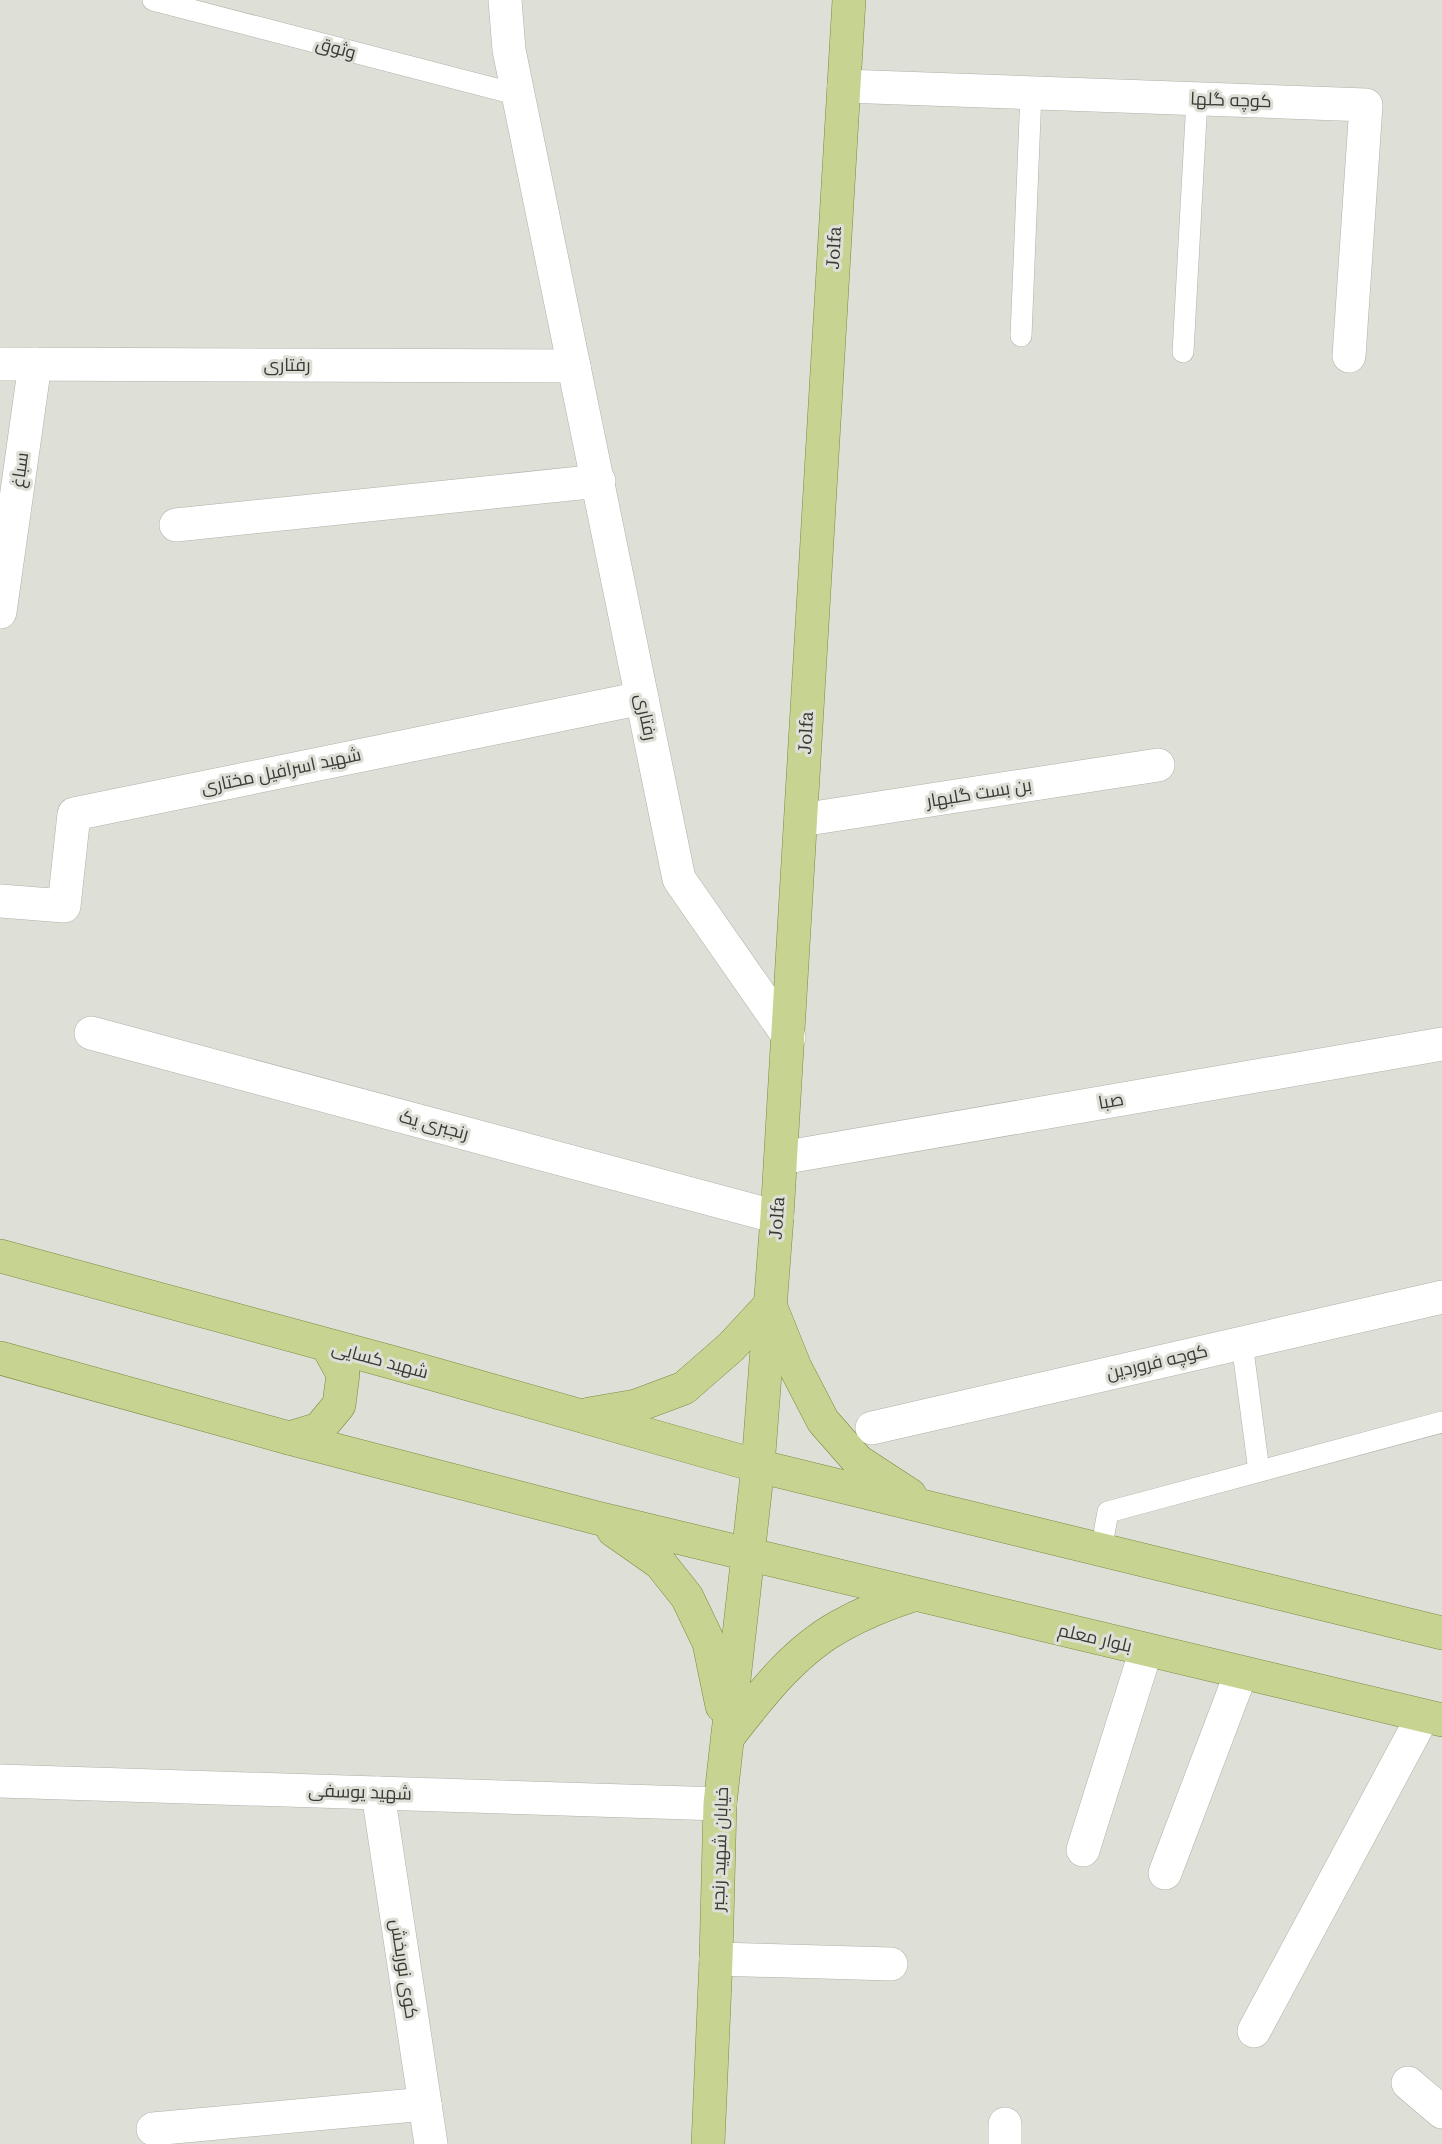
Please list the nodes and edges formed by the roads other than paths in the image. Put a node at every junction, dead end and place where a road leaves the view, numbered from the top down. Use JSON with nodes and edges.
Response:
{"nodes":[{"id":1,"x":153,"y":0,"type":"edge"},
{"id":2,"x":505,"y":0,"type":"edge"},
{"id":3,"x":849,"y":0,"type":"edge"},
{"id":4,"x":844,"y":86,"type":"junction"},
{"id":5,"x":1031,"y":93,"type":"junction"},
{"id":6,"x":519,"y":95,"type":"junction"},
{"id":7,"x":1197,"y":99,"type":"junction"},
{"id":8,"x":1021,"y":336,"type":"dead end"},
{"id":9,"x":1183,"y":352,"type":"dead end"},
{"id":10,"x":1349,"y":356,"type":"dead end"},
{"id":11,"x":0,"y":364,"type":"edge"},
{"id":12,"x":35,"y":364,"type":"junction"},
{"id":13,"x":574,"y":366,"type":"junction"},
{"id":14,"x":598,"y":481,"type":"junction"},
{"id":15,"x":176,"y":525,"type":"dead end"},
{"id":16,"x":0,"y":612,"type":"edge"},
{"id":17,"x":642,"y":698,"type":"junction"},
{"id":18,"x":1158,"y":765,"type":"dead end"},
{"id":19,"x":801,"y":820,"type":"junction"},
{"id":20,"x":0,"y":902,"type":"edge"},
{"id":21,"x":91,"y":1033,"type":"dead end"},
{"id":22,"x":789,"y":1037,"type":"junction"},
{"id":23,"x":1442,"y":1044,"type":"edge"},
{"id":24,"x":781,"y":1158,"type":"junction"},
{"id":25,"x":777,"y":1217,"type":"junction"},
{"id":26,"x":0,"y":1256,"type":"edge"},
{"id":27,"x":1442,"y":1297,"type":"edge"},
{"id":28,"x":770,"y":1305,"type":"junction"},
{"id":29,"x":1242,"y":1343,"type":"junction"},
{"id":30,"x":328,"y":1347,"type":"junction"},
{"id":31,"x":0,"y":1358,"type":"edge"},
{"id":32,"x":579,"y":1416,"type":"junction"},
{"id":33,"x":1442,"y":1422,"type":"edge"},
{"id":34,"x":872,"y":1428,"type":"dead end"},
{"id":35,"x":289,"y":1438,"type":"junction"},
{"id":36,"x":758,"y":1466,"type":"junction"},
{"id":37,"x":1259,"y":1471,"type":"junction"},
{"id":38,"x":928,"y":1508,"type":"junction"},
{"id":39,"x":597,"y":1518,"type":"junction"},
{"id":40,"x":1101,"y":1550,"type":"junction"},
{"id":41,"x":748,"y":1555,"type":"junction"},
{"id":42,"x":913,"y":1595,"type":"junction"},
{"id":43,"x":1442,"y":1632,"type":"edge"},
{"id":44,"x":1146,"y":1650,"type":"junction"},
{"id":45,"x":1241,"y":1673,"type":"junction"},
{"id":46,"x":1432,"y":1718,"type":"edge"},
{"id":47,"x":728,"y":1737,"type":"junction"},
{"id":48,"x":0,"y":1781,"type":"edge"},
{"id":49,"x":378,"y":1793,"type":"junction"},
{"id":50,"x":720,"y":1804,"type":"junction"},
{"id":51,"x":1083,"y":1851,"type":"dead end"},
{"id":52,"x":1165,"y":1874,"type":"dead end"},
{"id":53,"x":716,"y":1959,"type":"junction"},
{"id":54,"x":891,"y":1964,"type":"dead end"},
{"id":55,"x":1254,"y":2031,"type":"dead end"},
{"id":56,"x":1408,"y":2083,"type":"dead end"},
{"id":57,"x":425,"y":2104,"type":"junction"},
{"id":58,"x":1442,"y":2112,"type":"edge"},
{"id":59,"x":153,"y":2129,"type":"dead end"},
{"id":60,"x":431,"y":2144,"type":"edge"},
{"id":61,"x":708,"y":2144,"type":"edge"}],
"edges":[{"from":1,"to":6,"type":"lane","name":"وثوق"},
{"from":2,"to":6,"type":"street","name":"رفتاری"},
{"from":3,"to":4,"type":"main road","name":"Jolfa"},
{"from":4,"to":5,"type":"street","name":"کوچه گلها"},
{"from":4,"to":19,"type":"main road","name":"Jolfa"},
{"from":5,"to":7,"type":"street","name":"کوچه گلها"},
{"from":5,"to":8,"type":"lane"},
{"from":6,"to":13,"type":"street","name":"رفتاری"},
{"from":7,"to":9,"type":"lane"},
{"from":7,"to":10,"type":"street","name":"کوچه گلها"},
{"from":11,"to":12,"type":"street","name":"رفتاری"},
{"from":12,"to":13,"type":"street","name":"رفتاری"},
{"from":12,"to":16,"type":"street","name":"سباغ"},
{"from":13,"to":14,"type":"street","name":"رفتاری"},
{"from":14,"to":15,"type":"street"},
{"from":14,"to":17,"type":"street","name":"رفتاری"},
{"from":17,"to":20,"type":"street","name":"شهید اسرافیل مختاری"},
{"from":17,"to":22,"type":"street","name":"رفتاری"},
{"from":18,"to":19,"type":"street","name":"بن بست گلبهار"},
{"from":19,"to":22,"type":"main road","name":"Jolfa"},
{"from":21,"to":25,"type":"street","name":"رنجبری یک"},
{"from":22,"to":24,"type":"main road","name":"Jolfa"},
{"from":23,"to":24,"type":"street","name":"صبا"},
{"from":24,"to":25,"type":"main road","name":"Jolfa"},
{"from":25,"to":28,"type":"main road","name":"Jolfa"},
{"from":26,"to":30,"type":"main road","name":"شهید کسایی"},
{"from":27,"to":29,"type":"street","name":"کوچه فروردین"},
{"from":28,"to":32,"type":"main road"},
{"from":28,"to":36,"type":"main road","name":"Jolfa"},
{"from":28,"to":38,"type":"main road"},
{"from":29,"to":34,"type":"street","name":"کوچه فروردین"},
{"from":29,"to":37,"type":"lane"},
{"from":30,"to":32,"type":"main road","name":"شهید کسایی"},
{"from":30,"to":35,"type":"main road"},
{"from":31,"to":35,"type":"main road"},
{"from":32,"to":36,"type":"main road","name":"شهید کسایی"},
{"from":33,"to":37,"type":"lane"},
{"from":35,"to":39,"type":"main road"},
{"from":36,"to":38,"type":"main road"},
{"from":36,"to":41,"type":"main road","name":"Jolfa"},
{"from":37,"to":40,"type":"lane"},
{"from":38,"to":40,"type":"main road"},
{"from":39,"to":41,"type":"main road"},
{"from":39,"to":47,"type":"main road"},
{"from":40,"to":43,"type":"main road"},
{"from":41,"to":42,"type":"main road","name":"بلوار معلم"},
{"from":41,"to":47,"type":"main road","name":"خیابان شهید رنجبر"},
{"from":42,"to":44,"type":"main road","name":"بلوار معلم"},
{"from":42,"to":47,"type":"main road"},
{"from":44,"to":45,"type":"main road","name":"بلوار معلم"},
{"from":44,"to":51,"type":"street"},
{"from":45,"to":46,"type":"main road","name":"بلوار معلم"},
{"from":45,"to":52,"type":"street"},
{"from":46,"to":55,"type":"street"},
{"from":47,"to":50,"type":"main road","name":"خیابان شهید رنجبر"},
{"from":48,"to":49,"type":"street","name":"شهید یوسفی"},
{"from":49,"to":50,"type":"street","name":"شهید یوسفی"},
{"from":49,"to":57,"type":"street","name":"کوی نوربخش"},
{"from":50,"to":53,"type":"main road","name":"خیابان شهید رنجبر"},
{"from":53,"to":54,"type":"street"},
{"from":53,"to":61,"type":"main road","name":"خیابان شهید رنجبر"},
{"from":56,"to":58,"type":"street"},
{"from":57,"to":59,"type":"street"},
{"from":57,"to":60,"type":"street","name":"کوی نوربخش"}]}
